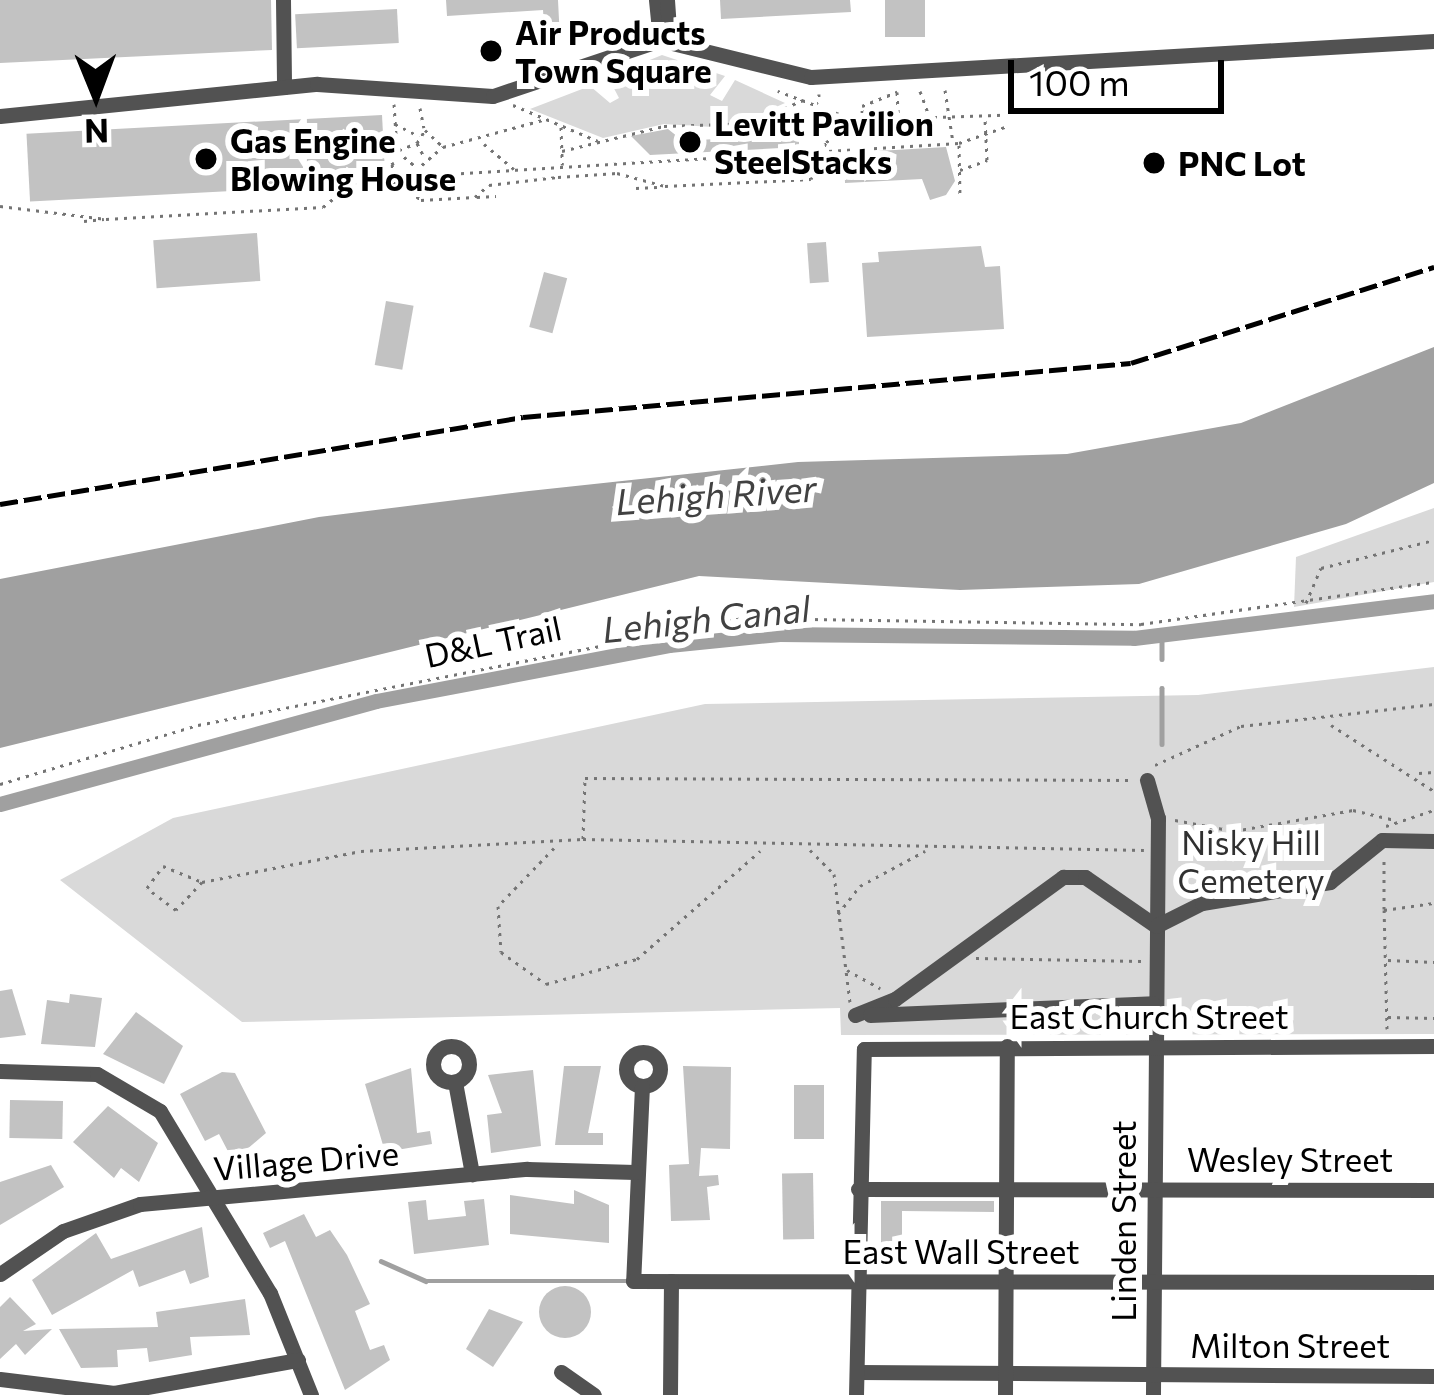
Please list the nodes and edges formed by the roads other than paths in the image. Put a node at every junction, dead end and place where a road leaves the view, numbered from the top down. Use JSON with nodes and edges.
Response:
{"nodes":[{"id":1,"x":283,"y":0,"type":"edge"},
{"id":2,"x":656,"y":0,"type":"edge"},
{"id":3,"x":667,"y":0,"type":"edge"},
{"id":4,"x":664,"y":40,"type":"junction"},
{"id":5,"x":1434,"y":41,"type":"edge"},
{"id":6,"x":284,"y":87,"type":"junction"},
{"id":7,"x":0,"y":116,"type":"edge"},
{"id":8,"x":1147,"y":780,"type":"road end"},
{"id":9,"x":1434,"y":841,"type":"edge"},
{"id":10,"x":1156,"y":926,"type":"junction"},
{"id":11,"x":1153,"y":1003,"type":"junction"},
{"id":12,"x":1006,"y":1046,"type":"junction"},
{"id":13,"x":1434,"y":1046,"type":"edge"},
{"id":14,"x":1153,"y":1048,"type":"junction"},
{"id":15,"x":0,"y":1071,"type":"edge"},
{"id":16,"x":454,"y":1082,"type":"dead end"},
{"id":17,"x":642,"y":1086,"type":"dead end"},
{"id":18,"x":635,"y":1172,"type":"junction"},
{"id":19,"x":472,"y":1174,"type":"junction"},
{"id":20,"x":859,"y":1189,"type":"junction"},
{"id":21,"x":1153,"y":1189,"type":"junction"},
{"id":22,"x":1005,"y":1190,"type":"junction"},
{"id":23,"x":1434,"y":1190,"type":"edge"},
{"id":24,"x":212,"y":1198,"type":"junction"},
{"id":25,"x":0,"y":1274,"type":"edge"},
{"id":26,"x":671,"y":1281,"type":"junction"},
{"id":27,"x":858,"y":1281,"type":"junction"},
{"id":28,"x":1006,"y":1281,"type":"junction"},
{"id":29,"x":1153,"y":1282,"type":"junction"},
{"id":30,"x":1434,"y":1282,"type":"edge"},
{"id":31,"x":298,"y":1360,"type":"junction"},
{"id":32,"x":561,"y":1372,"type":"dead end"},
{"id":33,"x":857,"y":1372,"type":"junction"},
{"id":34,"x":1005,"y":1372,"type":"junction"},
{"id":35,"x":1153,"y":1374,"type":"junction"},
{"id":36,"x":1434,"y":1376,"type":"edge"},
{"id":37,"x":0,"y":1379,"type":"edge"},
{"id":38,"x":310,"y":1395,"type":"edge"},
{"id":39,"x":594,"y":1395,"type":"edge"},
{"id":40,"x":670,"y":1395,"type":"edge"},
{"id":41,"x":856,"y":1395,"type":"edge"},
{"id":42,"x":1005,"y":1395,"type":"edge"},
{"id":43,"x":1153,"y":1395,"type":"edge"}],
"edges":[{"from":1,"to":6,"type":"street"},
{"from":2,"to":4,"type":"street"},
{"from":3,"to":4,"type":"street"},
{"from":4,"to":5,"type":"street"},
{"from":4,"to":6,"type":"street"},
{"from":6,"to":7,"type":"street"},
{"from":8,"to":10,"type":"street","name":"Linden Street"},
{"from":9,"to":10,"type":"street"},
{"from":10,"to":11,"type":"street","name":"Linden Street"},
{"from":10,"to":11,"type":"street"},
{"from":11,"to":14,"type":"street","name":"Linden Street"},
{"from":12,"to":14,"type":"street","name":"East Church Street"},
{"from":12,"to":20,"type":"street","name":"East Church Street"},
{"from":12,"to":22,"type":"street"},
{"from":13,"to":14,"type":"street","name":"East Church Street"},
{"from":14,"to":21,"type":"street","name":"Linden Street"},
{"from":15,"to":24,"type":"street"},
{"from":16,"to":19,"type":"street"},
{"from":17,"to":18,"type":"street"},
{"from":18,"to":19,"type":"street","name":"Village Drive"},
{"from":18,"to":26,"type":"street","name":"East Wall Street"},
{"from":19,"to":24,"type":"street","name":"Village Drive"},
{"from":20,"to":22,"type":"street","name":"Wesley Street"},
{"from":20,"to":27,"type":"street"},
{"from":21,"to":22,"type":"street","name":"Wesley Street"},
{"from":21,"to":23,"type":"street","name":"Wesley Street"},
{"from":21,"to":29,"type":"street","name":"Linden Street"},
{"from":22,"to":28,"type":"street"},
{"from":24,"to":25,"type":"street","name":"Village Drive"},
{"from":24,"to":31,"type":"street"},
{"from":26,"to":27,"type":"street","name":"East Wall Street"},
{"from":26,"to":40,"type":"street"},
{"from":27,"to":28,"type":"street","name":"East Wall Street"},
{"from":27,"to":33,"type":"street"},
{"from":28,"to":29,"type":"street","name":"East Wall Street"},
{"from":28,"to":34,"type":"street"},
{"from":29,"to":30,"type":"street","name":"East Wall Street"},
{"from":29,"to":35,"type":"street","name":"Linden Street"},
{"from":31,"to":37,"type":"street"},
{"from":31,"to":38,"type":"street"},
{"from":32,"to":39,"type":"street"},
{"from":33,"to":34,"type":"street","name":"Milton Street"},
{"from":33,"to":41,"type":"street"},
{"from":34,"to":35,"type":"street","name":"Milton Street"},
{"from":34,"to":42,"type":"street"},
{"from":35,"to":36,"type":"street","name":"Milton Street"},
{"from":35,"to":43,"type":"street","name":"Linden Street"}]}
